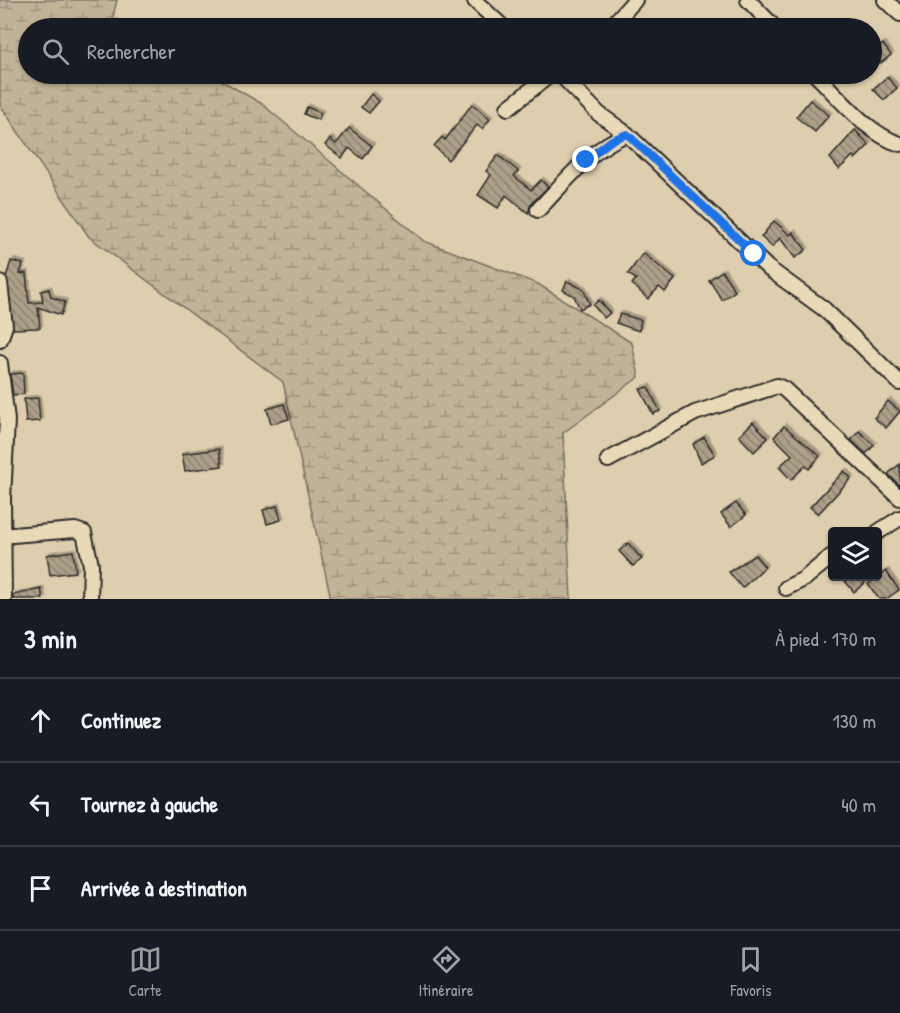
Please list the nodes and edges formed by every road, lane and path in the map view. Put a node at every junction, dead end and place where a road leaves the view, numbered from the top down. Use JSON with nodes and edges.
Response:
{"nodes":[{"id":1,"x":635,"y":0,"type":"edge"},
{"id":2,"x":748,"y":0,"type":"edge"},
{"id":3,"x":885,"y":0,"type":"edge"},
{"id":4,"x":475,"y":1,"type":"edge"},
{"id":5,"x":900,"y":14,"type":"edge"},
{"id":6,"x":493,"y":18,"type":"edge"},
{"id":7,"x":619,"y":18,"type":"edge"},
{"id":8,"x":765,"y":18,"type":"edge"},
{"id":9,"x":538,"y":84,"type":"edge"},
{"id":10,"x":570,"y":84,"type":"edge"},
{"id":11,"x":825,"y":84,"type":"edge"},
{"id":12,"x":508,"y":108,"type":"dead end"},
{"id":13,"x":627,"y":134,"type":"junction"},
{"id":14,"x":900,"y":144,"type":"edge"},
{"id":15,"x":538,"y":210,"type":"dead end"},
{"id":16,"x":0,"y":283,"type":"edge"},
{"id":17,"x":0,"y":340,"type":"edge"},
{"id":18,"x":0,"y":363,"type":"edge"},
{"id":19,"x":900,"y":383,"type":"edge"},
{"id":20,"x":609,"y":460,"type":"dead end"},
{"id":21,"x":900,"y":498,"type":"edge"},
{"id":22,"x":900,"y":518,"type":"edge"},
{"id":23,"x":882,"y":529,"type":"edge"},
{"id":24,"x":2,"y":536,"type":"edge"},
{"id":25,"x":828,"y":559,"type":"edge"},
{"id":26,"x":786,"y":588,"type":"dead end"},
{"id":27,"x":4,"y":599,"type":"edge"},
{"id":28,"x":90,"y":599,"type":"edge"}],
"edges":[{"from":1,"to":7,"type":"street"},
{"from":2,"to":8,"type":"street"},
{"from":3,"to":5,"type":"street"},
{"from":4,"to":6,"type":"street"},
{"from":9,"to":12,"type":"street"},
{"from":10,"to":13,"type":"street"},
{"from":11,"to":14,"type":"street"},
{"from":13,"to":15,"type":"street"},
{"from":13,"to":19,"type":"street"},
{"from":16,"to":17,"type":"street"},
{"from":18,"to":24,"type":"street"},
{"from":20,"to":21,"type":"street"},
{"from":22,"to":23,"type":"street"},
{"from":24,"to":27,"type":"street"},
{"from":24,"to":28,"type":"street"},
{"from":25,"to":26,"type":"street"}]}
